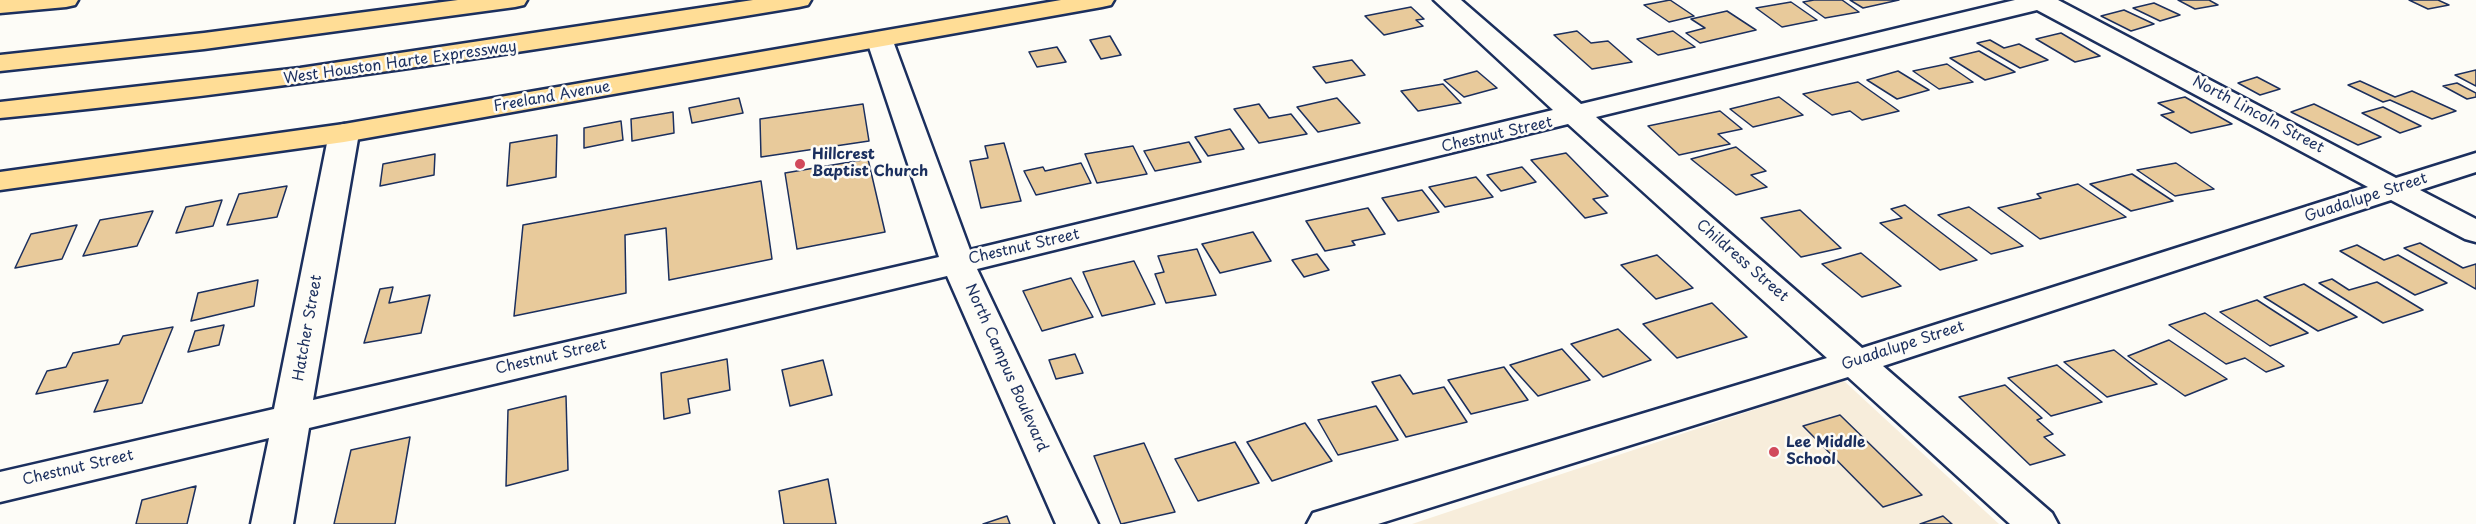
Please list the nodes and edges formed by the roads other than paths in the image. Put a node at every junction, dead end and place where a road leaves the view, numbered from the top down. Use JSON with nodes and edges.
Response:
{"nodes":[{"id":1,"x":66,"y":0,"type":"edge"},
{"id":2,"x":515,"y":0,"type":"edge"},
{"id":3,"x":799,"y":0,"type":"edge"},
{"id":4,"x":1102,"y":0,"type":"edge"},
{"id":5,"x":1446,"y":0,"type":"edge"},
{"id":6,"x":2042,"y":0,"type":"edge"},
{"id":7,"x":38,"y":2,"type":"junction"},
{"id":8,"x":0,"y":5,"type":"edge"},
{"id":9,"x":0,"y":12,"type":"edge"},
{"id":10,"x":880,"y":41,"type":"junction"},
{"id":11,"x":0,"y":63,"type":"edge"},
{"id":12,"x":0,"y":110,"type":"edge"},
{"id":13,"x":1577,"y":116,"type":"junction"},
{"id":14,"x":344,"y":133,"type":"junction"},
{"id":15,"x":2476,"y":162,"type":"edge"},
{"id":16,"x":0,"y":181,"type":"edge"},
{"id":17,"x":2396,"y":188,"type":"junction"},
{"id":18,"x":2476,"y":232,"type":"edge"},
{"id":19,"x":958,"y":263,"type":"junction"},
{"id":20,"x":1857,"y":362,"type":"junction"},
{"id":21,"x":292,"y":417,"type":"junction"},
{"id":22,"x":0,"y":487,"type":"edge"},
{"id":23,"x":273,"y":524,"type":"edge"},
{"id":24,"x":1077,"y":524,"type":"edge"},
{"id":25,"x":1328,"y":524,"type":"edge"},
{"id":26,"x":2037,"y":524,"type":"edge"}],
"edges":[{"from":1,"to":7,"type":"main road"},
{"from":2,"to":11,"type":"main road"},
{"from":3,"to":12,"type":"main road","name":"West Houston Harte Expressway"},
{"from":4,"to":10,"type":"main road","name":"Freeland Avenue"},
{"from":5,"to":13,"type":"street","name":"Childress Street"},
{"from":6,"to":13,"type":"street","name":"Chestnut Street"},
{"from":6,"to":17,"type":"street","name":"North Lincoln Street"},
{"from":7,"to":8,"type":"main road"},
{"from":7,"to":9,"type":"main road"},
{"from":10,"to":14,"type":"main road","name":"Freeland Avenue"},
{"from":10,"to":19,"type":"street","name":"North Campus Boulevard"},
{"from":13,"to":19,"type":"street","name":"Chestnut Street"},
{"from":13,"to":20,"type":"street","name":"Childress Street"},
{"from":14,"to":16,"type":"main road","name":"Freeland Avenue"},
{"from":14,"to":21,"type":"street","name":"Hatcher Street"},
{"from":15,"to":17,"type":"street","name":"Guadalupe Street"},
{"from":17,"to":18,"type":"street","name":"North Lincoln Street"},
{"from":17,"to":20,"type":"street","name":"Guadalupe Street"},
{"from":19,"to":21,"type":"street","name":"Chestnut Street"},
{"from":19,"to":24,"type":"street","name":"North Campus Boulevard"},
{"from":20,"to":25,"type":"street","name":"Guadalupe Street"},
{"from":20,"to":26,"type":"street","name":"Childress Street"},
{"from":21,"to":22,"type":"street","name":"Chestnut Street"},
{"from":21,"to":23,"type":"street","name":"Hatcher Street"}]}
